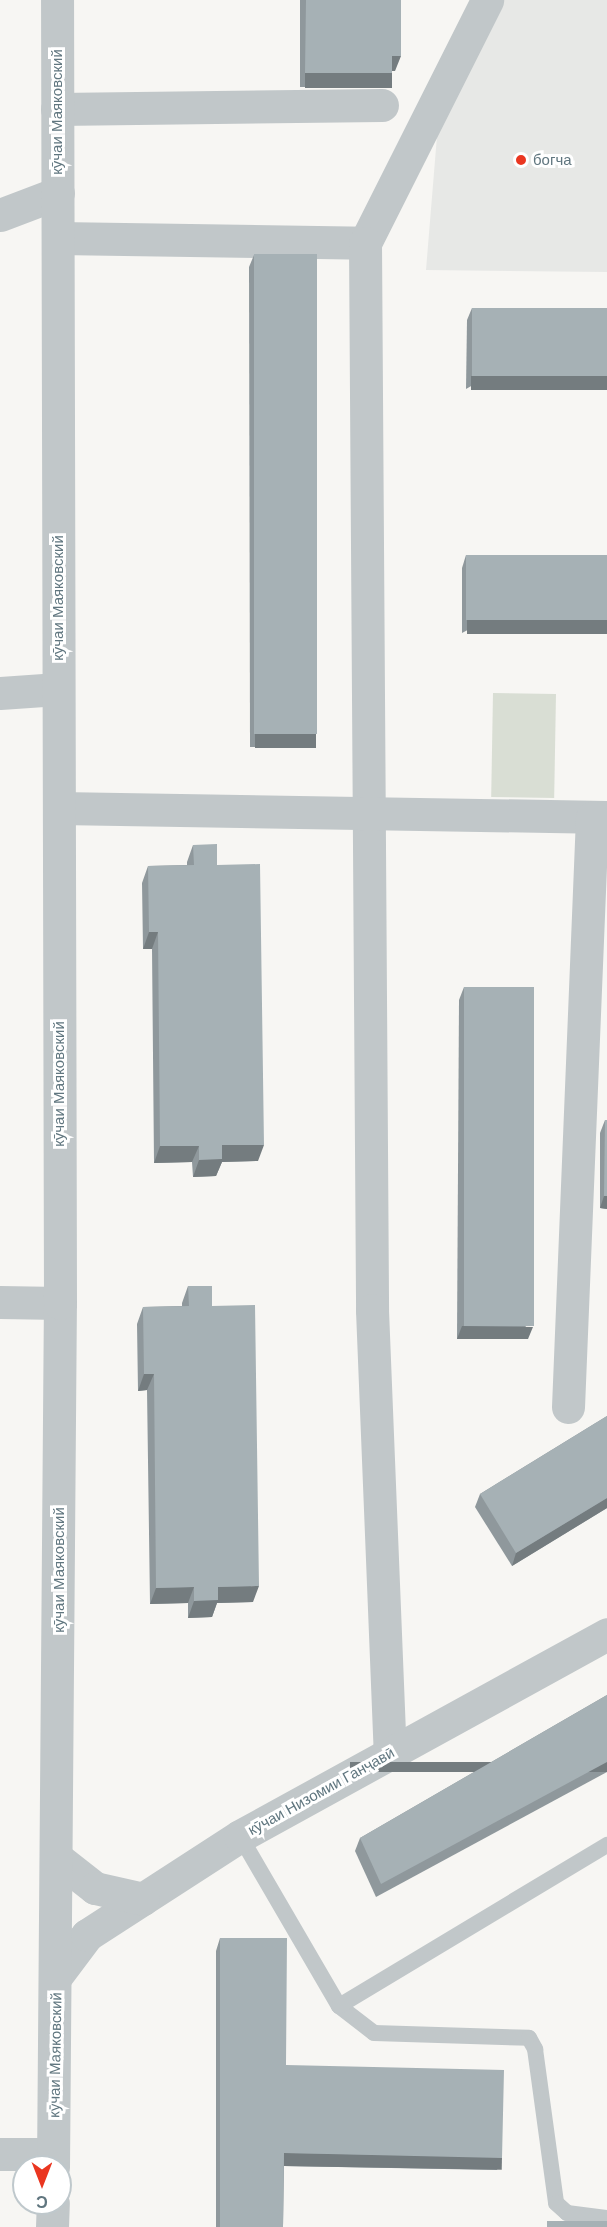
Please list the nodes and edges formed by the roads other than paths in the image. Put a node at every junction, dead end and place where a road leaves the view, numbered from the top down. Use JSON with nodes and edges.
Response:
{"nodes":[{"id":1,"x":57,"y":0,"type":"edge"},
{"id":2,"x":487,"y":0,"type":"edge"},
{"id":3,"x":382,"y":105,"type":"dead end"},
{"id":4,"x":57,"y":109,"type":"junction"},
{"id":5,"x":58,"y":193,"type":"junction"},
{"id":6,"x":0,"y":215,"type":"edge"},
{"id":7,"x":58,"y":238,"type":"junction"},
{"id":8,"x":365,"y":243,"type":"junction"},
{"id":9,"x":58,"y":688,"type":"junction"},
{"id":10,"x":0,"y":693,"type":"edge"},
{"id":11,"x":59,"y":808,"type":"junction"},
{"id":12,"x":369,"y":813,"type":"junction"},
{"id":13,"x":600,"y":817,"type":"edge"},
{"id":14,"x":593,"y":1117,"type":"edge"},
{"id":15,"x":0,"y":1302,"type":"edge"},
{"id":16,"x":60,"y":1303,"type":"junction"},
{"id":17,"x":568,"y":1407,"type":"dead end"},
{"id":18,"x":607,"y":1634,"type":"edge"},
{"id":19,"x":390,"y":1753,"type":"junction"},
{"id":20,"x":240,"y":1836,"type":"junction"},
{"id":21,"x":607,"y":1845,"type":"edge"},
{"id":22,"x":58,"y":1859,"type":"junction"},
{"id":23,"x":143,"y":1899,"type":"junction"},
{"id":24,"x":57,"y":1976,"type":"junction"},
{"id":25,"x":339,"y":2006,"type":"junction"},
{"id":26,"x":53,"y":2155,"type":"edge"},
{"id":27,"x":607,"y":2218,"type":"edge"}],
"edges":[{"from":1,"to":4,"type":"street","name":"кӯчаи Маяковский"},
{"from":2,"to":8,"type":"street"},
{"from":3,"to":4,"type":"street"},
{"from":4,"to":5,"type":"street","name":"кӯчаи Маяковский"},
{"from":5,"to":6,"type":"street"},
{"from":5,"to":7,"type":"street","name":"кӯчаи Маяковский"},
{"from":7,"to":8,"type":"street"},
{"from":7,"to":9,"type":"street","name":"кӯчаи Маяковский"},
{"from":8,"to":12,"type":"street"},
{"from":9,"to":10,"type":"street"},
{"from":9,"to":11,"type":"street","name":"кӯчаи Маяковский"},
{"from":11,"to":12,"type":"street"},
{"from":11,"to":16,"type":"street","name":"кӯчаи Маяковский"},
{"from":12,"to":13,"type":"street"},
{"from":12,"to":19,"type":"street"},
{"from":13,"to":14,"type":"street"},
{"from":14,"to":17,"type":"street"},
{"from":15,"to":16,"type":"street"},
{"from":16,"to":22,"type":"street","name":"кӯчаи Маяковский"},
{"from":18,"to":19,"type":"street","name":"кӯчаи Низомии Ганҷавӣ"},
{"from":19,"to":20,"type":"street","name":"кӯчаи Низомии Ганҷавӣ"},
{"from":20,"to":23,"type":"street","name":"кӯчаи Низомии Ганҷавӣ"},
{"from":20,"to":25,"type":"lane"},
{"from":21,"to":25,"type":"lane"},
{"from":22,"to":23,"type":"street"},
{"from":22,"to":24,"type":"street","name":"кӯчаи Маяковский"},
{"from":23,"to":24,"type":"street","name":"кӯчаи Низомии Ганҷавӣ"},
{"from":24,"to":26,"type":"street","name":"кӯчаи Маяковский"},
{"from":25,"to":27,"type":"lane"}]}
